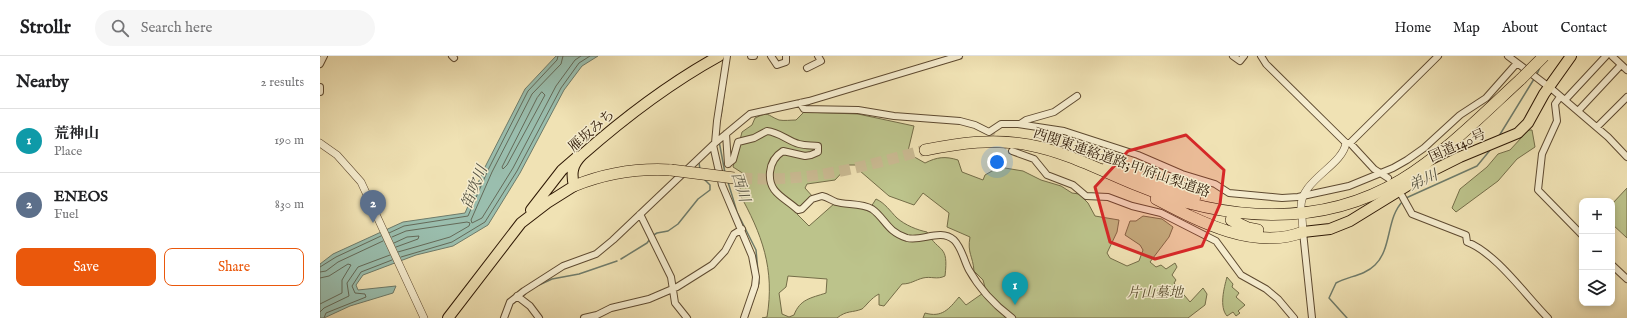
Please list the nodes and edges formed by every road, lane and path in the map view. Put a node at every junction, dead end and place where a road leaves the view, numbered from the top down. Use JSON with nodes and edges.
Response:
{"nodes":[{"id":1,"x":324,"y":56,"type":"edge"},
{"id":2,"x":719,"y":56,"type":"edge"},
{"id":3,"x":727,"y":56,"type":"edge"},
{"id":4,"x":751,"y":56,"type":"edge"},
{"id":5,"x":754,"y":56,"type":"edge"},
{"id":6,"x":771,"y":56,"type":"edge"},
{"id":7,"x":786,"y":56,"type":"edge"},
{"id":8,"x":818,"y":56,"type":"edge"},
{"id":9,"x":959,"y":56,"type":"edge"},
{"id":10,"x":1233,"y":56,"type":"edge"},
{"id":11,"x":1244,"y":56,"type":"edge"},
{"id":12,"x":1261,"y":56,"type":"edge"},
{"id":13,"x":1438,"y":56,"type":"edge"},
{"id":14,"x":1508,"y":56,"type":"edge"},
{"id":15,"x":1544,"y":56,"type":"edge"},
{"id":16,"x":1571,"y":56,"type":"edge"},
{"id":17,"x":1606,"y":56,"type":"edge"},
{"id":18,"x":1612,"y":56,"type":"edge"},
{"id":19,"x":320,"y":64,"type":"edge"},
{"id":20,"x":1517,"y":64,"type":"junction"},
{"id":21,"x":1621,"y":65,"type":"junction"},
{"id":22,"x":807,"y":68,"type":"dead end"},
{"id":23,"x":1627,"y":70,"type":"edge"},
{"id":24,"x":1542,"y":82,"type":"dead end"},
{"id":25,"x":320,"y":87,"type":"edge"},
{"id":26,"x":1553,"y":90,"type":"dead end"},
{"id":27,"x":320,"y":92,"type":"edge"},
{"id":28,"x":1077,"y":96,"type":"dead end"},
{"id":29,"x":1627,"y":97,"type":"edge"},
{"id":30,"x":1563,"y":98,"type":"junction"},
{"id":31,"x":800,"y":103,"type":"junction"},
{"id":32,"x":1578,"y":111,"type":"junction"},
{"id":33,"x":1020,"y":124,"type":"junction"},
{"id":34,"x":1597,"y":127,"type":"junction"},
{"id":35,"x":726,"y":134,"type":"junction"},
{"id":36,"x":320,"y":142,"type":"edge"},
{"id":37,"x":1348,"y":143,"type":"junction"},
{"id":38,"x":714,"y":144,"type":"junction"},
{"id":39,"x":1031,"y":145,"type":"junction"},
{"id":40,"x":925,"y":150,"type":"tunnel mouth"},
{"id":41,"x":1012,"y":151,"type":"tunnel mouth"},
{"id":42,"x":1052,"y":151,"type":"junction"},
{"id":43,"x":582,"y":154,"type":"junction"},
{"id":44,"x":1627,"y":156,"type":"edge"},
{"id":45,"x":1382,"y":173,"type":"junction"},
{"id":46,"x":741,"y":178,"type":"tunnel mouth"},
{"id":47,"x":1388,"y":178,"type":"dead end"},
{"id":48,"x":574,"y":186,"type":"junction"},
{"id":49,"x":1302,"y":196,"type":"junction"},
{"id":50,"x":1402,"y":196,"type":"dead end"},
{"id":51,"x":1196,"y":197,"type":"dead end"},
{"id":52,"x":1301,"y":209,"type":"dead end"},
{"id":53,"x":640,"y":214,"type":"junction"},
{"id":54,"x":1302,"y":217,"type":"dead end"},
{"id":55,"x":1231,"y":220,"type":"dead end"},
{"id":56,"x":522,"y":223,"type":"junction"},
{"id":57,"x":742,"y":229,"type":"junction"},
{"id":58,"x":1303,"y":232,"type":"junction"},
{"id":59,"x":1580,"y":234,"type":"edge"},
{"id":60,"x":1615,"y":268,"type":"edge"},
{"id":61,"x":1627,"y":279,"type":"edge"},
{"id":62,"x":673,"y":289,"type":"junction"},
{"id":63,"x":517,"y":296,"type":"junction"},
{"id":64,"x":424,"y":318,"type":"edge"},
{"id":65,"x":448,"y":318,"type":"edge"},
{"id":66,"x":504,"y":318,"type":"edge"},
{"id":67,"x":539,"y":318,"type":"edge"},
{"id":68,"x":584,"y":318,"type":"edge"},
{"id":69,"x":687,"y":318,"type":"edge"},
{"id":70,"x":744,"y":318,"type":"edge"},
{"id":71,"x":1012,"y":318,"type":"edge"},
{"id":72,"x":1294,"y":318,"type":"edge"},
{"id":73,"x":1312,"y":318,"type":"edge"},
{"id":74,"x":1548,"y":318,"type":"edge"}],
"edges":[{"from":1,"to":19,"type":"street"},
{"from":2,"to":43,"type":"highway","name":"雁坂みち"},
{"from":3,"to":38,"type":"street"},
{"from":4,"to":5,"type":"street"},
{"from":6,"to":7,"type":"street"},
{"from":8,"to":22,"type":"street"},
{"from":9,"to":31,"type":"street"},
{"from":10,"to":11,"type":"street"},
{"from":12,"to":37,"type":"street"},
{"from":13,"to":37,"type":"street"},
{"from":14,"to":20,"type":"street"},
{"from":15,"to":42,"type":"highway","name":"西関東連絡道路;甲府山梨道路","bridge":true},
{"from":16,"to":58,"type":"highway","name":"国道140号"},
{"from":17,"to":30,"type":"street"},
{"from":18,"to":21,"type":"street"},
{"from":20,"to":24,"type":"street"},
{"from":20,"to":45,"type":"street"},
{"from":21,"to":23,"type":"street"},
{"from":21,"to":32,"type":"street"},
{"from":25,"to":27,"type":"street"},
{"from":26,"to":30,"type":"street"},
{"from":28,"to":33,"type":"street"},
{"from":29,"to":34,"type":"street"},
{"from":30,"to":32,"type":"street"},
{"from":30,"to":59,"type":"street"},
{"from":31,"to":33,"type":"street"},
{"from":31,"to":35,"type":"street"},
{"from":32,"to":34,"type":"street"},
{"from":33,"to":49,"type":"street"},
{"from":34,"to":44,"type":"street"},
{"from":35,"to":38,"type":"street"},
{"from":35,"to":71,"type":"street"},
{"from":36,"to":64,"type":"street"},
{"from":37,"to":45,"type":"street"},
{"from":37,"to":49,"type":"street"},
{"from":38,"to":53,"type":"street"},
{"from":38,"to":57,"type":"street"},
{"from":39,"to":40,"type":"highway","name":"西関東連絡道路;甲府山梨道路"},
{"from":39,"to":42,"type":"highway","name":"西関東連絡道路;甲府山梨道路"},
{"from":39,"to":51,"type":"highway"},
{"from":41,"to":72,"type":"street"},
{"from":42,"to":58,"type":"highway"},
{"from":43,"to":48,"type":"highway","name":"雁坂みち"},
{"from":43,"to":56,"type":"highway"},
{"from":45,"to":47,"type":"street"},
{"from":45,"to":49,"type":"street"},
{"from":46,"to":48,"type":"highway","bridge":true},
{"from":48,"to":56,"type":"highway"},
{"from":49,"to":52,"type":"street"},
{"from":50,"to":74,"type":"street"},
{"from":53,"to":62,"type":"street"},
{"from":53,"to":63,"type":"street"},
{"from":54,"to":58,"type":"street"},
{"from":55,"to":58,"type":"highway"},
{"from":56,"to":65,"type":"highway"},
{"from":57,"to":62,"type":"street"},
{"from":57,"to":70,"type":"street"},
{"from":58,"to":73,"type":"street"},
{"from":60,"to":61,"type":"street"},
{"from":62,"to":68,"type":"street"},
{"from":62,"to":69,"type":"street"},
{"from":63,"to":66,"type":"street"},
{"from":63,"to":67,"type":"street"}]}
